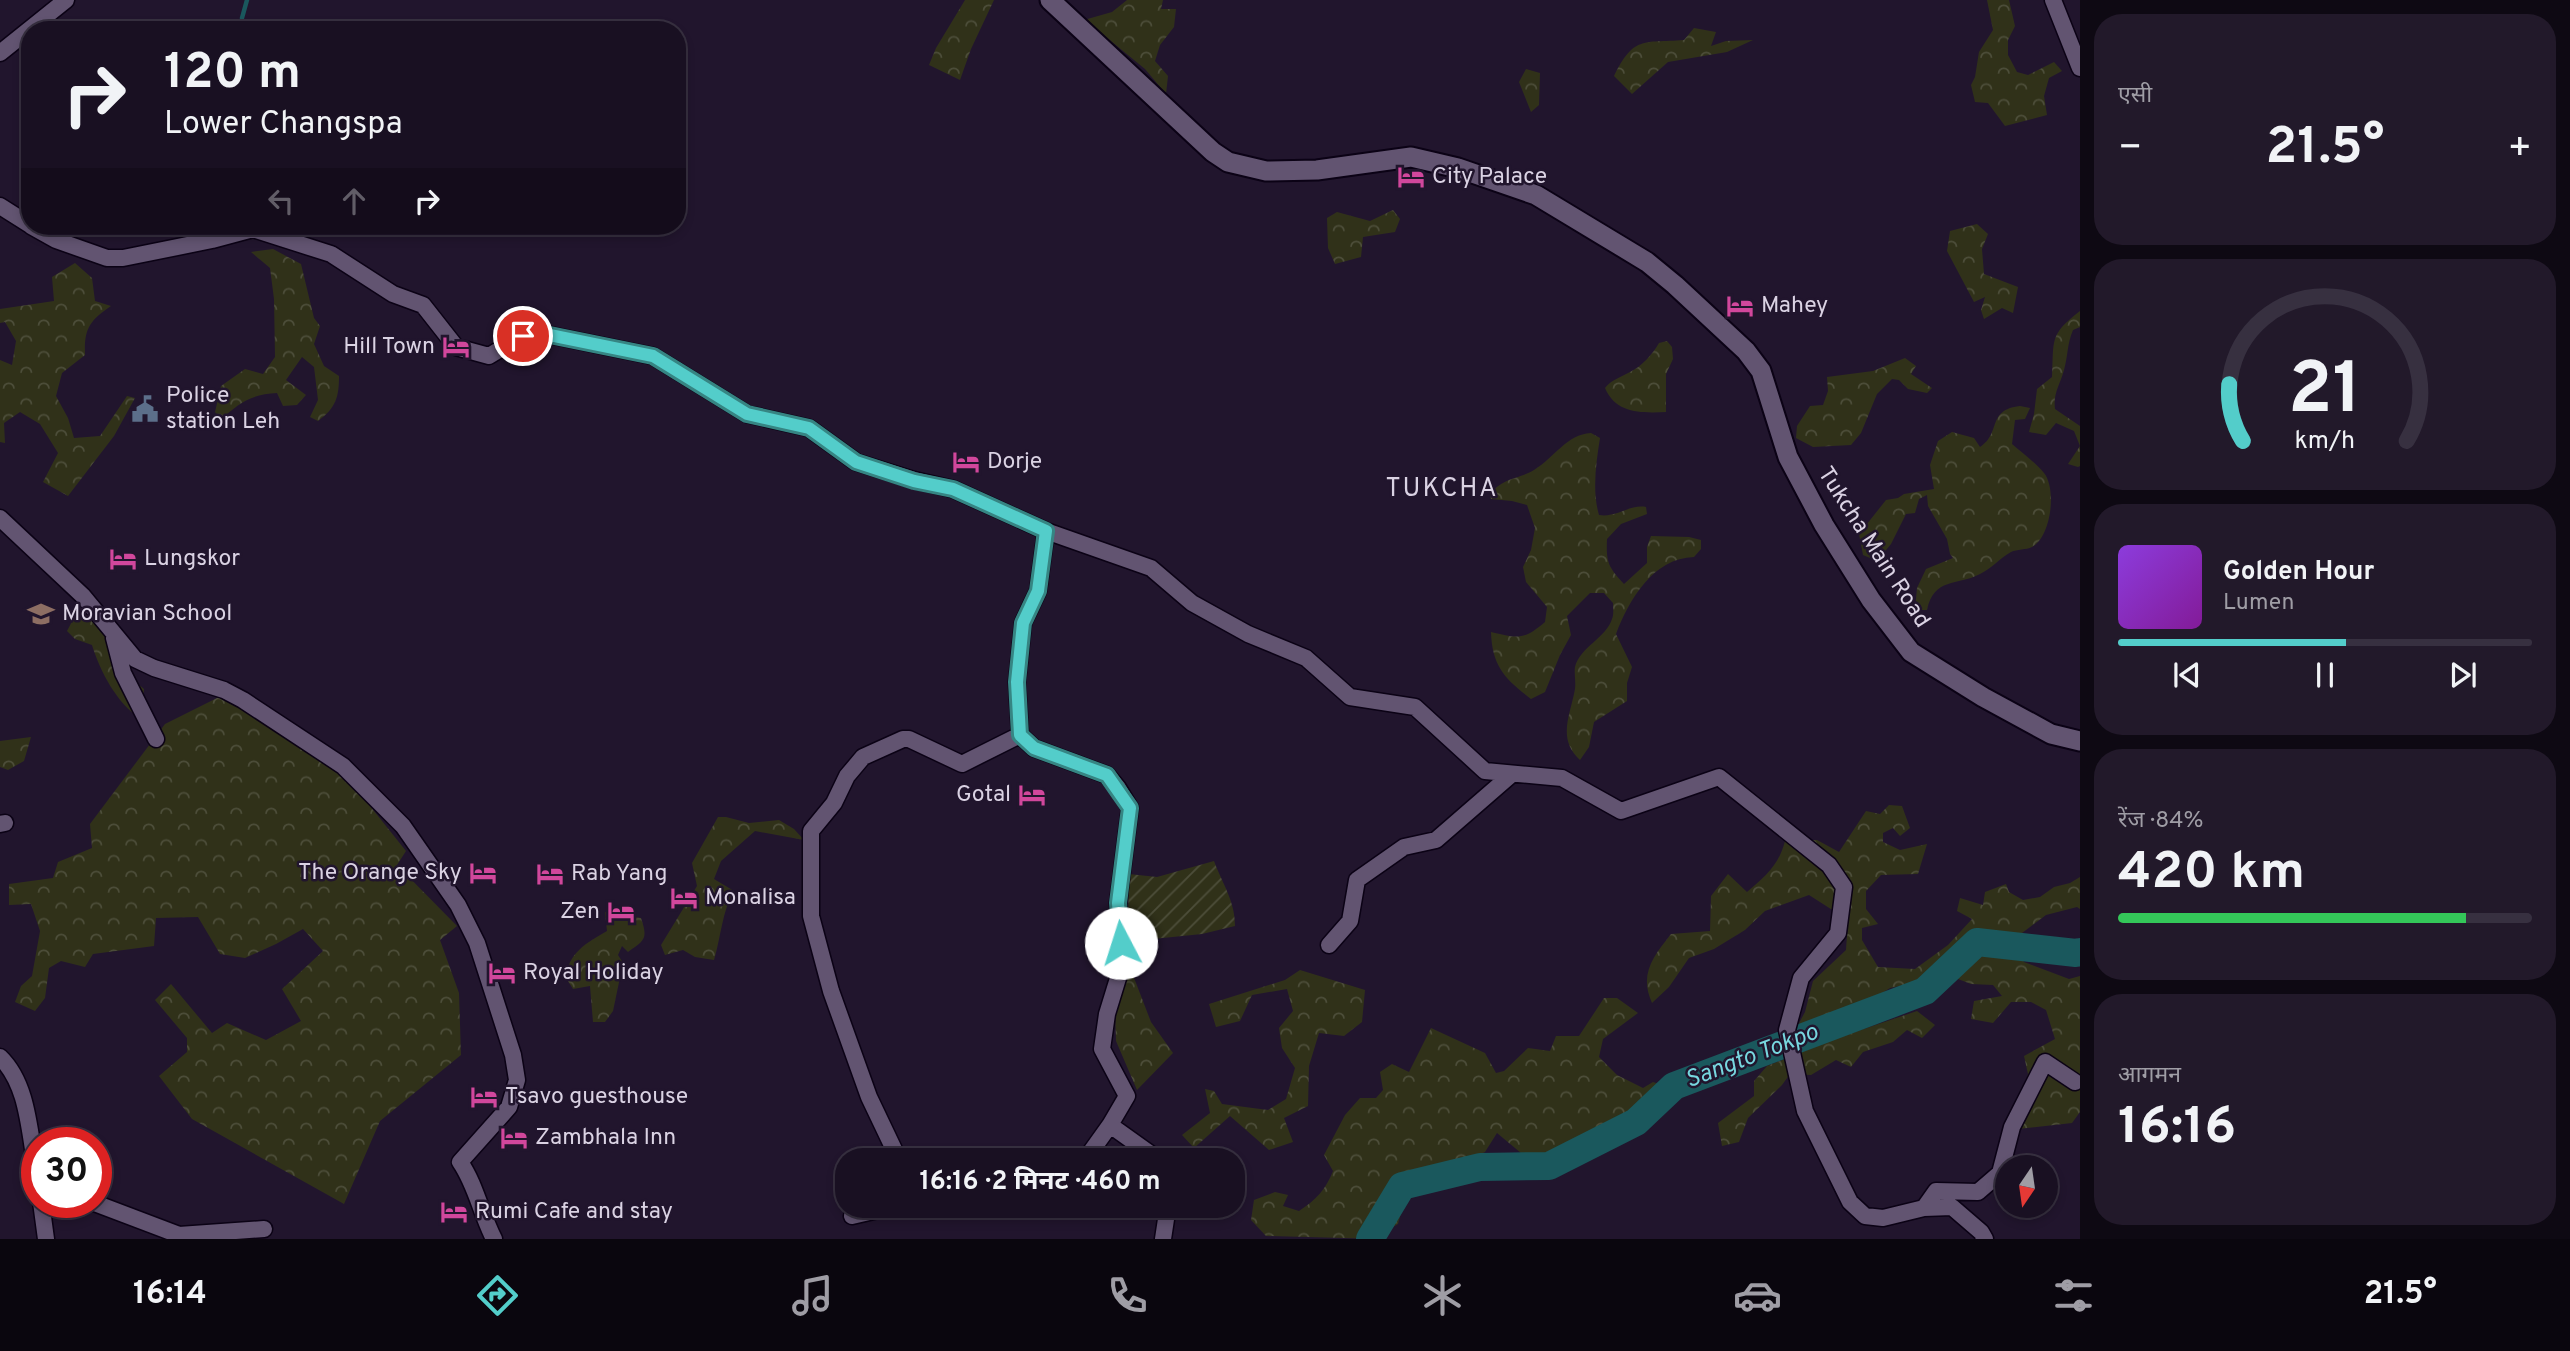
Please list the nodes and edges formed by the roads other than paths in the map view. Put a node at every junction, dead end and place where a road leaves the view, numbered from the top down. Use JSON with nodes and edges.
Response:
{"nodes":[{"id":1,"x":66,"y":0,"type":"edge"},
{"id":2,"x":1050,"y":0,"type":"edge"},
{"id":3,"x":2053,"y":0,"type":"edge"},
{"id":4,"x":40,"y":21,"type":"edge"},
{"id":5,"x":21,"y":36,"type":"edge"},
{"id":6,"x":0,"y":53,"type":"edge"},
{"id":7,"x":2080,"y":68,"type":"edge"},
{"id":8,"x":0,"y":206,"type":"edge"},
{"id":9,"x":21,"y":219,"type":"edge"},
{"id":10,"x":48,"y":235,"type":"edge"},
{"id":11,"x":226,"y":235,"type":"edge"},
{"id":12,"x":272,"y":235,"type":"edge"},
{"id":13,"x":0,"y":518,"type":"edge"},
{"id":14,"x":1046,"y":531,"type":"junction"},
{"id":15,"x":113,"y":632,"type":"junction"},
{"id":16,"x":1020,"y":735,"type":"junction"},
{"id":17,"x":156,"y":739,"type":"dead end"},
{"id":18,"x":2080,"y":741,"type":"edge"},
{"id":19,"x":1512,"y":774,"type":"junction"},
{"id":20,"x":1329,"y":945,"type":"dead end"},
{"id":21,"x":0,"y":1056,"type":"edge"},
{"id":22,"x":2075,"y":1082,"type":"dead end"},
{"id":23,"x":1110,"y":1125,"type":"junction"},
{"id":24,"x":28,"y":1127,"type":"edge"},
{"id":25,"x":893,"y":1148,"type":"edge"},
{"id":26,"x":1094,"y":1148,"type":"edge"},
{"id":27,"x":1142,"y":1148,"type":"edge"},
{"id":28,"x":1924,"y":1208,"type":"junction"},
{"id":29,"x":112,"y":1210,"type":"edge"},
{"id":30,"x":43,"y":1218,"type":"edge"},
{"id":31,"x":1166,"y":1218,"type":"edge"},
{"id":32,"x":264,"y":1229,"type":"dead end"},
{"id":33,"x":46,"y":1239,"type":"edge"},
{"id":34,"x":494,"y":1239,"type":"edge"},
{"id":35,"x":1163,"y":1239,"type":"edge"},
{"id":36,"x":1985,"y":1239,"type":"edge"}],
"edges":[{"from":1,"to":4,"type":"street"},
{"from":2,"to":18,"type":"street","name":"Tukcha Main Road"},
{"from":3,"to":7,"type":"street"},
{"from":5,"to":6,"type":"street"},
{"from":8,"to":9,"type":"street"},
{"from":10,"to":11,"type":"street"},
{"from":12,"to":14,"type":"street"},
{"from":13,"to":15,"type":"street"},
{"from":14,"to":16,"type":"street"},
{"from":14,"to":19,"type":"street"},
{"from":15,"to":17,"type":"street"},
{"from":15,"to":34,"type":"street"},
{"from":16,"to":23,"type":"street"},
{"from":16,"to":25,"type":"street"},
{"from":19,"to":20,"type":"street"},
{"from":19,"to":28,"type":"street"},
{"from":21,"to":24,"type":"street"},
{"from":22,"to":28,"type":"street"},
{"from":23,"to":26,"type":"street"},
{"from":23,"to":27,"type":"street"},
{"from":28,"to":36,"type":"street"},
{"from":29,"to":32,"type":"street"},
{"from":30,"to":33,"type":"street"},
{"from":31,"to":35,"type":"street"}]}
